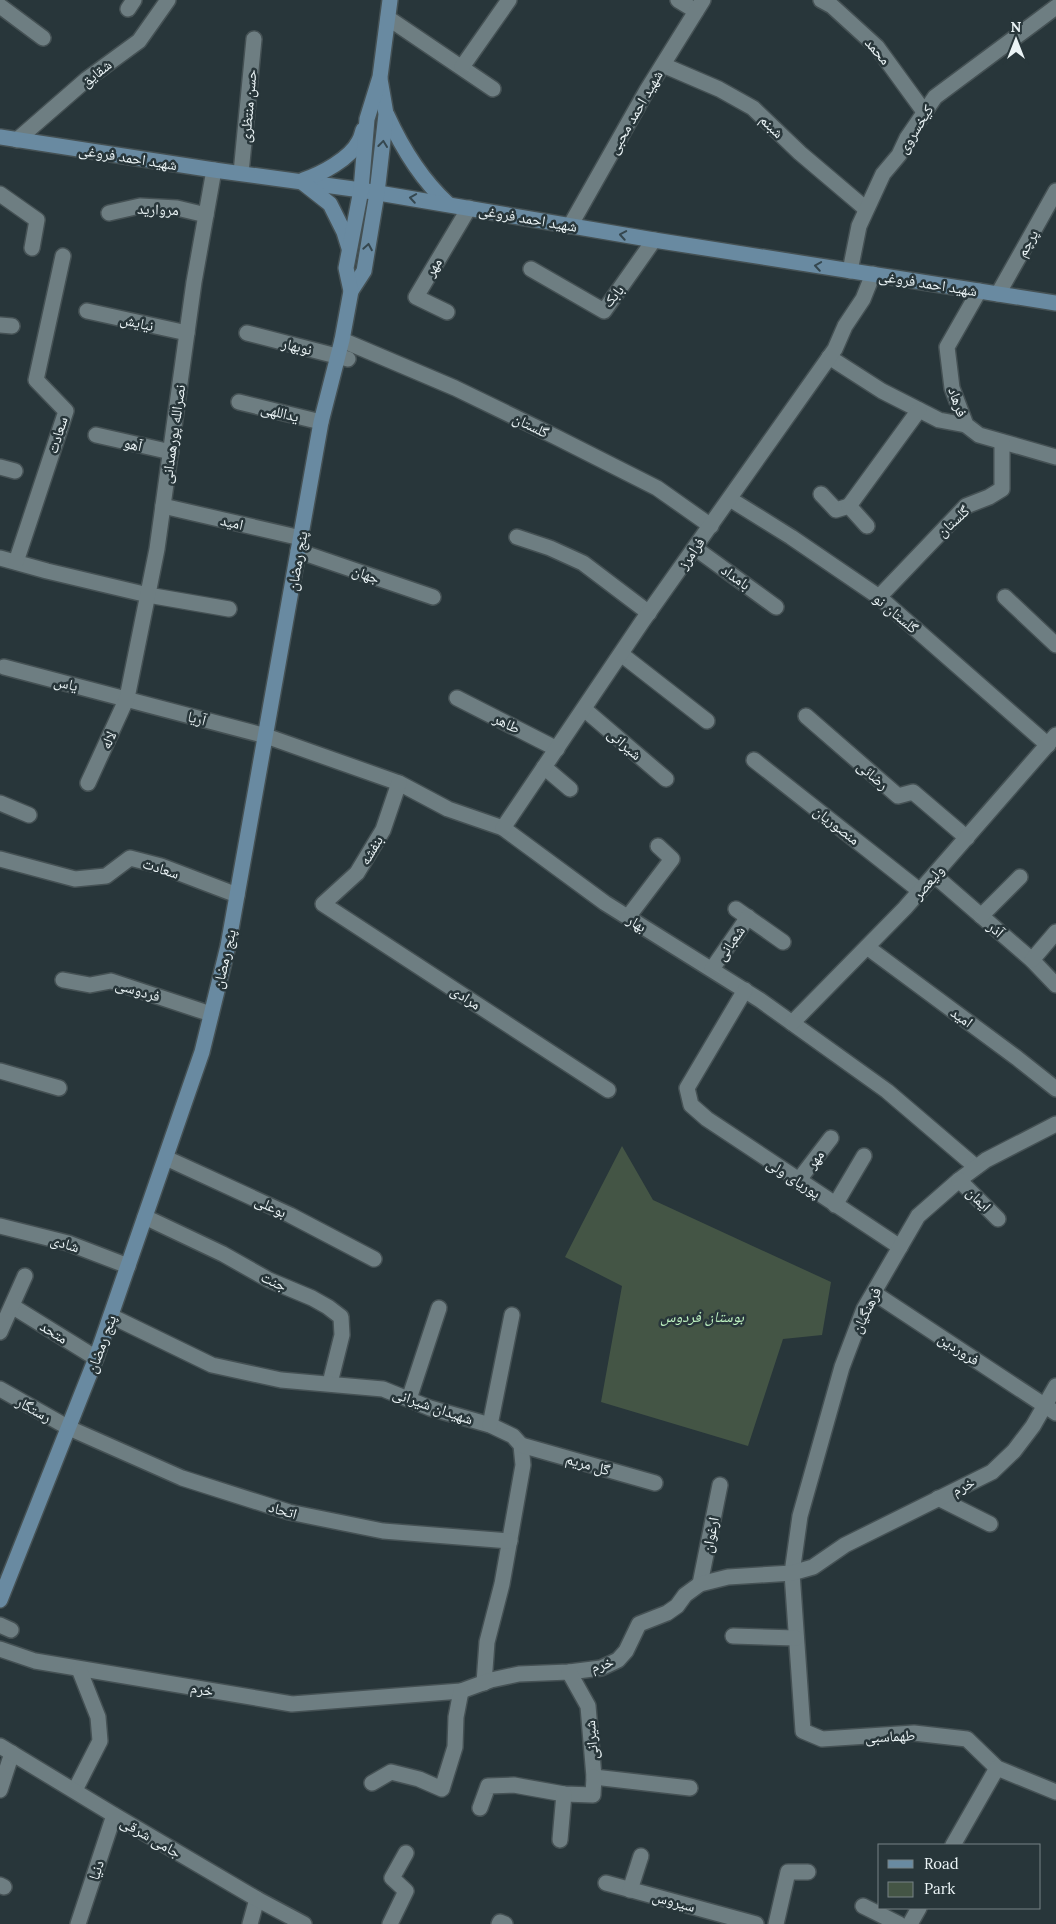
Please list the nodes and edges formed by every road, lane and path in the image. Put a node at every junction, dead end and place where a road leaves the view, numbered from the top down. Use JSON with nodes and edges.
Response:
{"nodes":[{"id":1,"x":168,"y":0,"type":"edge"},
{"id":2,"x":390,"y":0,"type":"edge"},
{"id":3,"x":508,"y":0,"type":"edge"},
{"id":4,"x":678,"y":0,"type":"edge"},
{"id":5,"x":821,"y":0,"type":"edge"},
{"id":6,"x":0,"y":6,"type":"edge"},
{"id":7,"x":700,"y":6,"type":"edge"},
{"id":8,"x":1056,"y":7,"type":"edge"},
{"id":9,"x":388,"y":18,"type":"junction"},
{"id":10,"x":43,"y":38,"type":"dead end"},
{"id":11,"x":254,"y":39,"type":"dead end"},
{"id":12,"x":663,"y":65,"type":"junction"},
{"id":13,"x":462,"y":68,"type":"junction"},
{"id":14,"x":380,"y":77,"type":"junction"},
{"id":15,"x":493,"y":89,"type":"dead end"},
{"id":16,"x":924,"y":113,"type":"junction"},
{"id":17,"x":386,"y":114,"type":"junction"},
{"id":18,"x":366,"y":119,"type":"junction"},
{"id":19,"x":0,"y":137,"type":"edge"},
{"id":20,"x":17,"y":140,"type":"junction"},
{"id":21,"x":214,"y":170,"type":"junction"},
{"id":22,"x":241,"y":174,"type":"junction"},
{"id":23,"x":300,"y":181,"type":"junction"},
{"id":24,"x":361,"y":190,"type":"junction"},
{"id":25,"x":1056,"y":192,"type":"edge"},
{"id":26,"x":377,"y":193,"type":"junction"},
{"id":27,"x":0,"y":194,"type":"edge"},
{"id":28,"x":448,"y":204,"type":"junction"},
{"id":29,"x":469,"y":208,"type":"junction"},
{"id":30,"x":866,"y":210,"type":"junction"},
{"id":31,"x":109,"y":213,"type":"dead end"},
{"id":32,"x":206,"y":215,"type":"junction"},
{"id":33,"x":570,"y":226,"type":"junction"},
{"id":34,"x":654,"y":240,"type":"junction"},
{"id":35,"x":32,"y":248,"type":"dead end"},
{"id":36,"x":350,"y":251,"type":"junction"},
{"id":37,"x":63,"y":256,"type":"dead end"},
{"id":38,"x":531,"y":269,"type":"dead end"},
{"id":39,"x":850,"y":271,"type":"junction"},
{"id":40,"x":873,"y":274,"type":"junction"},
{"id":41,"x":979,"y":291,"type":"junction"},
{"id":42,"x":351,"y":292,"type":"junction"},
{"id":43,"x":998,"y":294,"type":"junction"},
{"id":44,"x":1056,"y":303,"type":"edge"},
{"id":45,"x":87,"y":311,"type":"dead end"},
{"id":46,"x":447,"y":312,"type":"dead end"},
{"id":47,"x":187,"y":333,"type":"junction"},
{"id":48,"x":247,"y":333,"type":"dead end"},
{"id":49,"x":342,"y":340,"type":"junction"},
{"id":50,"x":343,"y":357,"type":"junction"},
{"id":51,"x":829,"y":357,"type":"junction"},
{"id":52,"x":239,"y":402,"type":"dead end"},
{"id":53,"x":920,"y":410,"type":"junction"},
{"id":54,"x":321,"y":422,"type":"junction"},
{"id":55,"x":966,"y":425,"type":"junction"},
{"id":56,"x":96,"y":435,"type":"dead end"},
{"id":57,"x":1002,"y":442,"type":"junction"},
{"id":58,"x":171,"y":452,"type":"junction"},
{"id":59,"x":1056,"y":457,"type":"edge"},
{"id":60,"x":0,"y":467,"type":"edge"},
{"id":61,"x":15,"y":471,"type":"dead end"},
{"id":62,"x":821,"y":494,"type":"dead end"},
{"id":63,"x":730,"y":499,"type":"junction"},
{"id":64,"x":163,"y":506,"type":"junction"},
{"id":65,"x":849,"y":506,"type":"junction"},
{"id":66,"x":710,"y":526,"type":"junction"},
{"id":67,"x":867,"y":526,"type":"dead end"},
{"id":68,"x":517,"y":537,"type":"dead end"},
{"id":69,"x":299,"y":545,"type":"junction"},
{"id":70,"x":695,"y":548,"type":"junction"},
{"id":71,"x":0,"y":558,"type":"edge"},
{"id":72,"x":16,"y":562,"type":"junction"},
{"id":73,"x":148,"y":595,"type":"junction"},
{"id":74,"x":433,"y":597,"type":"dead end"},
{"id":75,"x":879,"y":597,"type":"junction"},
{"id":76,"x":1005,"y":597,"type":"dead end"},
{"id":77,"x":776,"y":607,"type":"dead end"},
{"id":78,"x":229,"y":609,"type":"dead end"},
{"id":79,"x":649,"y":613,"type":"junction"},
{"id":80,"x":1056,"y":645,"type":"edge"},
{"id":81,"x":621,"y":654,"type":"junction"},
{"id":82,"x":4,"y":667,"type":"dead end"},
{"id":83,"x":127,"y":698,"type":"junction"},
{"id":84,"x":457,"y":698,"type":"dead end"},
{"id":85,"x":584,"y":709,"type":"junction"},
{"id":86,"x":806,"y":716,"type":"dead end"},
{"id":87,"x":707,"y":721,"type":"dead end"},
{"id":88,"x":266,"y":736,"type":"junction"},
{"id":89,"x":1052,"y":740,"type":"edge"},
{"id":90,"x":557,"y":749,"type":"junction"},
{"id":91,"x":754,"y":760,"type":"dead end"},
{"id":92,"x":544,"y":767,"type":"junction"},
{"id":93,"x":666,"y":779,"type":"dead end"},
{"id":94,"x":88,"y":783,"type":"dead end"},
{"id":95,"x":399,"y":783,"type":"junction"},
{"id":96,"x":570,"y":789,"type":"dead end"},
{"id":97,"x":0,"y":803,"type":"edge"},
{"id":98,"x":30,"y":815,"type":"dead end"},
{"id":99,"x":503,"y":828,"type":"junction"},
{"id":100,"x":967,"y":838,"type":"junction"},
{"id":101,"x":658,"y":846,"type":"dead end"},
{"id":102,"x":0,"y":859,"type":"edge"},
{"id":103,"x":934,"y":875,"type":"junction"},
{"id":104,"x":1020,"y":877,"type":"dead end"},
{"id":105,"x":920,"y":891,"type":"junction"},
{"id":106,"x":237,"y":895,"type":"junction"},
{"id":107,"x":323,"y":904,"type":"joint"},
{"id":108,"x":981,"y":916,"type":"junction"},
{"id":109,"x":628,"y":917,"type":"junction"},
{"id":110,"x":1056,"y":932,"type":"edge"},
{"id":111,"x":783,"y":942,"type":"dead end"},
{"id":112,"x":867,"y":947,"type":"junction"},
{"id":113,"x":1032,"y":960,"type":"junction"},
{"id":114,"x":712,"y":969,"type":"junction"},
{"id":115,"x":63,"y":980,"type":"dead end"},
{"id":116,"x":1056,"y":985,"type":"edge"},
{"id":117,"x":745,"y":990,"type":"junction"},
{"id":118,"x":211,"y":1014,"type":"junction"},
{"id":119,"x":792,"y":1023,"type":"junction"},
{"id":120,"x":0,"y":1071,"type":"edge"},
{"id":121,"x":59,"y":1088,"type":"dead end"},
{"id":122,"x":1056,"y":1089,"type":"edge"},
{"id":123,"x":608,"y":1090,"type":"dead end"},
{"id":124,"x":1056,"y":1124,"type":"edge"},
{"id":125,"x":831,"y":1138,"type":"dead end"},
{"id":126,"x":864,"y":1156,"type":"dead end"},
{"id":127,"x":166,"y":1158,"type":"junction"},
{"id":128,"x":976,"y":1167,"type":"junction"},
{"id":129,"x":959,"y":1180,"type":"junction"},
{"id":130,"x":798,"y":1181,"type":"junction"},
{"id":131,"x":835,"y":1205,"type":"junction"},
{"id":132,"x":145,"y":1218,"type":"junction"},
{"id":133,"x":998,"y":1219,"type":"dead end"},
{"id":134,"x":0,"y":1226,"type":"edge"},
{"id":135,"x":900,"y":1247,"type":"junction"},
{"id":136,"x":374,"y":1259,"type":"dead end"},
{"id":137,"x":128,"y":1266,"type":"junction"},
{"id":138,"x":25,"y":1276,"type":"dead end"},
{"id":139,"x":874,"y":1293,"type":"junction"},
{"id":140,"x":12,"y":1306,"type":"junction"},
{"id":141,"x":439,"y":1308,"type":"dead end"},
{"id":142,"x":512,"y":1315,"type":"dead end"},
{"id":143,"x":111,"y":1316,"type":"junction"},
{"id":144,"x":0,"y":1332,"type":"edge"},
{"id":145,"x":96,"y":1358,"type":"junction"},
{"id":146,"x":330,"y":1383,"type":"junction"},
{"id":147,"x":1056,"y":1386,"type":"edge"},
{"id":148,"x":0,"y":1389,"type":"edge"},
{"id":149,"x":409,"y":1399,"type":"junction"},
{"id":150,"x":1050,"y":1409,"type":"edge"},
{"id":151,"x":490,"y":1425,"type":"junction"},
{"id":152,"x":69,"y":1428,"type":"junction"},
{"id":153,"x":521,"y":1445,"type":"junction"},
{"id":154,"x":655,"y":1482,"type":"dead end"},
{"id":155,"x":720,"y":1485,"type":"dead end"},
{"id":156,"x":938,"y":1498,"type":"junction"},
{"id":157,"x":990,"y":1524,"type":"dead end"},
{"id":158,"x":510,"y":1540,"type":"junction"},
{"id":159,"x":792,"y":1573,"type":"junction"},
{"id":160,"x":700,"y":1584,"type":"junction"},
{"id":161,"x":0,"y":1600,"type":"edge"},
{"id":162,"x":734,"y":1636,"type":"dead end"},
{"id":163,"x":796,"y":1638,"type":"junction"},
{"id":164,"x":0,"y":1649,"type":"edge"},
{"id":165,"x":79,"y":1669,"type":"junction"},
{"id":166,"x":568,"y":1672,"type":"junction"},
{"id":167,"x":484,"y":1682,"type":"junction"},
{"id":168,"x":461,"y":1691,"type":"junction"},
{"id":169,"x":6,"y":1750,"type":"edge"},
{"id":170,"x":997,"y":1768,"type":"junction"},
{"id":171,"x":594,"y":1777,"type":"junction"},
{"id":172,"x":372,"y":1782,"type":"dead end"},
{"id":173,"x":690,"y":1788,"type":"dead end"},
{"id":174,"x":0,"y":1790,"type":"edge"},
{"id":175,"x":75,"y":1790,"type":"junction"},
{"id":176,"x":1056,"y":1792,"type":"edge"},
{"id":177,"x":564,"y":1794,"type":"junction"},
{"id":178,"x":480,"y":1808,"type":"dead end"},
{"id":179,"x":114,"y":1815,"type":"junction"},
{"id":180,"x":560,"y":1840,"type":"dead end"},
{"id":181,"x":954,"y":1844,"type":"edge"},
{"id":182,"x":406,"y":1853,"type":"dead end"},
{"id":183,"x":641,"y":1856,"type":"dead end"},
{"id":184,"x":808,"y":1872,"type":"dead end"},
{"id":185,"x":606,"y":1883,"type":"dead end"},
{"id":186,"x":630,"y":1890,"type":"junction"},
{"id":187,"x":257,"y":1899,"type":"junction"},
{"id":188,"x":863,"y":1906,"type":"dead end"},
{"id":189,"x":918,"y":1909,"type":"edge"},
{"id":190,"x":746,"y":1923,"type":"edge"},
{"id":191,"x":78,"y":1924,"type":"edge"},
{"id":192,"x":250,"y":1924,"type":"edge"},
{"id":193,"x":304,"y":1924,"type":"edge"},
{"id":194,"x":390,"y":1924,"type":"edge"},
{"id":195,"x":499,"y":1924,"type":"edge"},
{"id":196,"x":505,"y":1924,"type":"edge"},
{"id":197,"x":776,"y":1924,"type":"edge"},
{"id":198,"x":898,"y":1924,"type":"edge"},
{"id":199,"x":910,"y":1924,"type":"edge"}],
"edges":[{"from":1,"to":20,"type":"street","name":"شقایق"},
{"from":2,"to":9,"type":"main road"},
{"from":3,"to":13,"type":"street"},
{"from":4,"to":7,"type":"street"},
{"from":5,"to":16,"type":"street","name":"محمد"},
{"from":6,"to":10,"type":"street"},
{"from":7,"to":12,"type":"street","name":"شهید احمد محبی"},
{"from":8,"to":16,"type":"street","name":"کیخسروی"},
{"from":9,"to":13,"type":"street"},
{"from":9,"to":14,"type":"main road"},
{"from":11,"to":22,"type":"street","name":"حسن منتظری"},
{"from":12,"to":30,"type":"street","name":"شبنم"},
{"from":12,"to":33,"type":"street","name":"شهید احمد محبی"},
{"from":13,"to":15,"type":"street"},
{"from":14,"to":17,"type":"main road"},
{"from":14,"to":18,"type":"main road"},
{"from":16,"to":30,"type":"street","name":"کیخسروی"},
{"from":26,"to":17,"type":"main road","name":"پنج رمضان","one_way":true},
{"from":17,"to":28,"type":"main road"},
{"from":18,"to":23,"type":"main road"},
{"from":18,"to":24,"type":"main road","name":"پنج رمضان"},
{"from":19,"to":20,"type":"main road","name":"شهید احمد فروغی"},
{"from":20,"to":21,"type":"main road","name":"شهید احمد فروغی"},
{"from":21,"to":22,"type":"main road","name":"شهید احمد فروغی"},
{"from":21,"to":32,"type":"street","name":"نصرالله پورهمدانی"},
{"from":22,"to":23,"type":"main road","name":"شهید احمد فروغی"},
{"from":23,"to":24,"type":"main road","name":"شهید احمد فروغی"},
{"from":23,"to":36,"type":"main road"},
{"from":24,"to":26,"type":"main road","name":"شهید احمد فروغی"},
{"from":24,"to":36,"type":"main road","name":"پنج رمضان"},
{"from":25,"to":43,"type":"street","name":"پرچم"},
{"from":28,"to":26,"type":"main road","name":"شهید احمد فروغی","one_way":true},
{"from":42,"to":26,"type":"main road","name":"پنج رمضان","one_way":true},
{"from":27,"to":35,"type":"street"},
{"from":28,"to":29,"type":"main road","name":"شهید احمد فروغی"},
{"from":29,"to":33,"type":"main road","name":"شهید احمد فروغی"},
{"from":29,"to":46,"type":"street","name":"مهر"},
{"from":30,"to":39,"type":"street","name":"کیخسروی"},
{"from":31,"to":32,"type":"street","name":"مروارید"},
{"from":32,"to":47,"type":"street","name":"نصرالله پورهمدانی"},
{"from":34,"to":33,"type":"main road","name":"شهید احمد فروغی","one_way":true},
{"from":34,"to":38,"type":"street","name":"بابک"},
{"from":39,"to":34,"type":"main road","name":"شهید احمد فروغی","one_way":true},
{"from":36,"to":42,"type":"main road","name":"پنج رمضان"},
{"from":37,"to":72,"type":"street","name":"سعادت"},
{"from":39,"to":40,"type":"main road","name":"شهید احمد فروغی"},
{"from":40,"to":41,"type":"main road","name":"شهید احمد فروغی"},
{"from":40,"to":51,"type":"street","name":"فرامرز"},
{"from":41,"to":43,"type":"main road","name":"شهید احمد فروغی"},
{"from":41,"to":55,"type":"street","name":"فرهاد"},
{"from":42,"to":49,"type":"main road","name":"پنج رمضان"},
{"from":43,"to":44,"type":"main road","name":"شهید احمد فروغی"},
{"from":45,"to":47,"type":"street","name":"نیایش"},
{"from":47,"to":58,"type":"street","name":"نصرالله پورهمدانی"},
{"from":48,"to":50,"type":"street","name":"نوبهار"},
{"from":49,"to":50,"type":"main road","name":"پنج رمضان"},
{"from":49,"to":66,"type":"street","name":"گلستان"},
{"from":50,"to":54,"type":"main road","name":"پنج رمضان"},
{"from":51,"to":53,"type":"street"},
{"from":51,"to":63,"type":"street","name":"فرامرز"},
{"from":52,"to":54,"type":"street","name":"یداللهی"},
{"from":53,"to":55,"type":"street"},
{"from":53,"to":65,"type":"street"},
{"from":54,"to":69,"type":"main road","name":"پنج رمضان"},
{"from":55,"to":57,"type":"street","name":"فرهاد"},
{"from":56,"to":58,"type":"street","name":"آهو"},
{"from":57,"to":59,"type":"street","name":"فرهاد"},
{"from":57,"to":75,"type":"street","name":"گلستان"},
{"from":58,"to":64,"type":"street","name":"نصرالله پورهمدانی"},
{"from":60,"to":61,"type":"street"},
{"from":62,"to":65,"type":"street"},
{"from":63,"to":66,"type":"street","name":"فرامرز"},
{"from":63,"to":75,"type":"street","name":"گلستان نو"},
{"from":64,"to":69,"type":"street","name":"امید"},
{"from":64,"to":73,"type":"street","name":"نصرالله پورهمدانی"},
{"from":65,"to":67,"type":"street"},
{"from":66,"to":70,"type":"street","name":"فرامرز"},
{"from":68,"to":79,"type":"street"},
{"from":69,"to":74,"type":"street","name":"جهان"},
{"from":69,"to":88,"type":"main road","name":"پنج رمضان"},
{"from":70,"to":77,"type":"street","name":"بامداد"},
{"from":70,"to":79,"type":"street","name":"فرامرز"},
{"from":71,"to":72,"type":"street"},
{"from":72,"to":73,"type":"street"},
{"from":73,"to":78,"type":"street"},
{"from":73,"to":83,"type":"street","name":"نصرالله پورهمدانی"},
{"from":75,"to":89,"type":"street","name":"گلستان نو"},
{"from":76,"to":80,"type":"street"},
{"from":79,"to":81,"type":"street","name":"فرامرز"},
{"from":81,"to":85,"type":"street","name":"فرامرز"},
{"from":81,"to":87,"type":"street"},
{"from":82,"to":83,"type":"street","name":"یاس"},
{"from":83,"to":88,"type":"street","name":"آریا"},
{"from":83,"to":94,"type":"street","name":"لاله"},
{"from":84,"to":90,"type":"street","name":"طاهر"},
{"from":85,"to":90,"type":"street","name":"فرامرز"},
{"from":85,"to":93,"type":"street","name":"شیرانی"},
{"from":86,"to":100,"type":"street","name":"رضائی"},
{"from":88,"to":95,"type":"street","name":"بهار"},
{"from":88,"to":106,"type":"main road","name":"پنج رمضان"},
{"from":89,"to":100,"type":"street","name":"ولیعصر"},
{"from":90,"to":92,"type":"street","name":"فرامرز"},
{"from":91,"to":105,"type":"street","name":"منصوریان"},
{"from":92,"to":96,"type":"street"},
{"from":92,"to":99,"type":"street","name":"فرامرز"},
{"from":95,"to":99,"type":"street","name":"بهار"},
{"from":95,"to":107,"type":"street","name":"بنفشه"},
{"from":97,"to":98,"type":"street"},
{"from":99,"to":109,"type":"street","name":"بهار"},
{"from":100,"to":103,"type":"street","name":"ولیعصر"},
{"from":101,"to":109,"type":"street"},
{"from":102,"to":106,"type":"street","name":"سعادت"},
{"from":103,"to":105,"type":"street","name":"ولیعصر"},
{"from":103,"to":108,"type":"street","name":"آذر"},
{"from":104,"to":108,"type":"street"},
{"from":105,"to":112,"type":"street","name":"ولیعصر"},
{"from":106,"to":118,"type":"main road","name":"پنج رمضان"},
{"from":107,"to":123,"type":"street","name":"مرادی"},
{"from":108,"to":113,"type":"street","name":"آذر"},
{"from":109,"to":114,"type":"street","name":"بهار"},
{"from":110,"to":113,"type":"street"},
{"from":111,"to":114,"type":"street","name":"شعبانی"},
{"from":112,"to":119,"type":"street","name":"ولیعصر"},
{"from":112,"to":122,"type":"street","name":"امید"},
{"from":113,"to":116,"type":"street","name":"آذر"},
{"from":114,"to":117,"type":"street","name":"بهار"},
{"from":115,"to":118,"type":"street","name":"فردوسی"},
{"from":117,"to":119,"type":"street","name":"بهار"},
{"from":117,"to":130,"type":"street","name":"پوریای ولی"},
{"from":118,"to":127,"type":"main road","name":"پنج رمضان"},
{"from":119,"to":128,"type":"street","name":"بهار"},
{"from":120,"to":121,"type":"street"},
{"from":124,"to":128,"type":"street","name":"فرهنگیان"},
{"from":125,"to":130,"type":"street","name":"مهر"},
{"from":126,"to":131,"type":"street"},
{"from":127,"to":132,"type":"main road","name":"پنج رمضان"},
{"from":127,"to":136,"type":"street","name":"بوعلی"},
{"from":128,"to":129,"type":"street","name":"فرهنگیان"},
{"from":129,"to":133,"type":"street","name":"ایمان"},
{"from":129,"to":135,"type":"street","name":"فرهنگیان"},
{"from":130,"to":131,"type":"street","name":"پوریای ولی"},
{"from":131,"to":135,"type":"street","name":"پوریای ولی"},
{"from":132,"to":137,"type":"main road","name":"پنج رمضان"},
{"from":132,"to":146,"type":"street","name":"جنت"},
{"from":134,"to":137,"type":"street","name":"شادی"},
{"from":135,"to":139,"type":"street","name":"فرهنگیان"},
{"from":137,"to":143,"type":"main road","name":"پنج رمضان"},
{"from":138,"to":140,"type":"street"},
{"from":139,"to":150,"type":"street","name":"فروردین"},
{"from":139,"to":159,"type":"street","name":"فرهنگیان"},
{"from":140,"to":144,"type":"street"},
{"from":140,"to":145,"type":"street","name":"متحد"},
{"from":141,"to":149,"type":"street"},
{"from":142,"to":151,"type":"street"},
{"from":143,"to":145,"type":"main road","name":"پنج رمضان"},
{"from":143,"to":146,"type":"street","name":"شهیدان شیرانی"},
{"from":145,"to":152,"type":"main road","name":"پنج رمضان"},
{"from":146,"to":149,"type":"street","name":"شهیدان شیرانی"},
{"from":147,"to":150,"type":"street","name":"خرم"},
{"from":148,"to":152,"type":"street","name":"رستگار"},
{"from":149,"to":151,"type":"street","name":"شهیدان شیرانی"},
{"from":150,"to":156,"type":"street","name":"خرم"},
{"from":151,"to":153,"type":"street","name":"شهیدان شیرانی"},
{"from":152,"to":158,"type":"street","name":"اتحاد"},
{"from":152,"to":161,"type":"main road","name":"پنج رمضان"},
{"from":153,"to":154,"type":"street","name":"گل مریم"},
{"from":153,"to":158,"type":"street"},
{"from":155,"to":160,"type":"street","name":"ارغوان"},
{"from":156,"to":157,"type":"street"},
{"from":156,"to":159,"type":"street","name":"خرم"},
{"from":158,"to":167,"type":"street"},
{"from":159,"to":160,"type":"street","name":"خرم"},
{"from":159,"to":163,"type":"street","name":"طهماسبی"},
{"from":160,"to":166,"type":"street","name":"خرم"},
{"from":162,"to":163,"type":"street"},
{"from":163,"to":170,"type":"street","name":"طهماسبی"},
{"from":164,"to":165,"type":"street","name":"خرم"},
{"from":165,"to":168,"type":"street","name":"خرم"},
{"from":165,"to":175,"type":"street"},
{"from":166,"to":167,"type":"street","name":"خرم"},
{"from":166,"to":171,"type":"street","name":"شیرانی"},
{"from":167,"to":168,"type":"street","name":"خرم"},
{"from":168,"to":172,"type":"street"},
{"from":169,"to":174,"type":"street"},
{"from":169,"to":175,"type":"street","name":"جامی شرقی"},
{"from":170,"to":176,"type":"street","name":"طهماسبی"},
{"from":170,"to":181,"type":"street"},
{"from":171,"to":173,"type":"street","name":"شیرانی"},
{"from":171,"to":177,"type":"street"},
{"from":175,"to":179,"type":"street","name":"جامی شرقی"},
{"from":177,"to":178,"type":"street"},
{"from":177,"to":180,"type":"street"},
{"from":179,"to":187,"type":"street","name":"جامی شرقی"},
{"from":179,"to":191,"type":"street","name":"دنیا"},
{"from":182,"to":194,"type":"street"},
{"from":183,"to":186,"type":"street"},
{"from":184,"to":197,"type":"street"},
{"from":185,"to":186,"type":"street","name":"سیروس"},
{"from":186,"to":190,"type":"street","name":"سیروس"},
{"from":187,"to":192,"type":"street"},
{"from":187,"to":193,"type":"street","name":"جامی شرقی"},
{"from":188,"to":198,"type":"street"},
{"from":189,"to":199,"type":"street"},
{"from":195,"to":196,"type":"street"}]}
